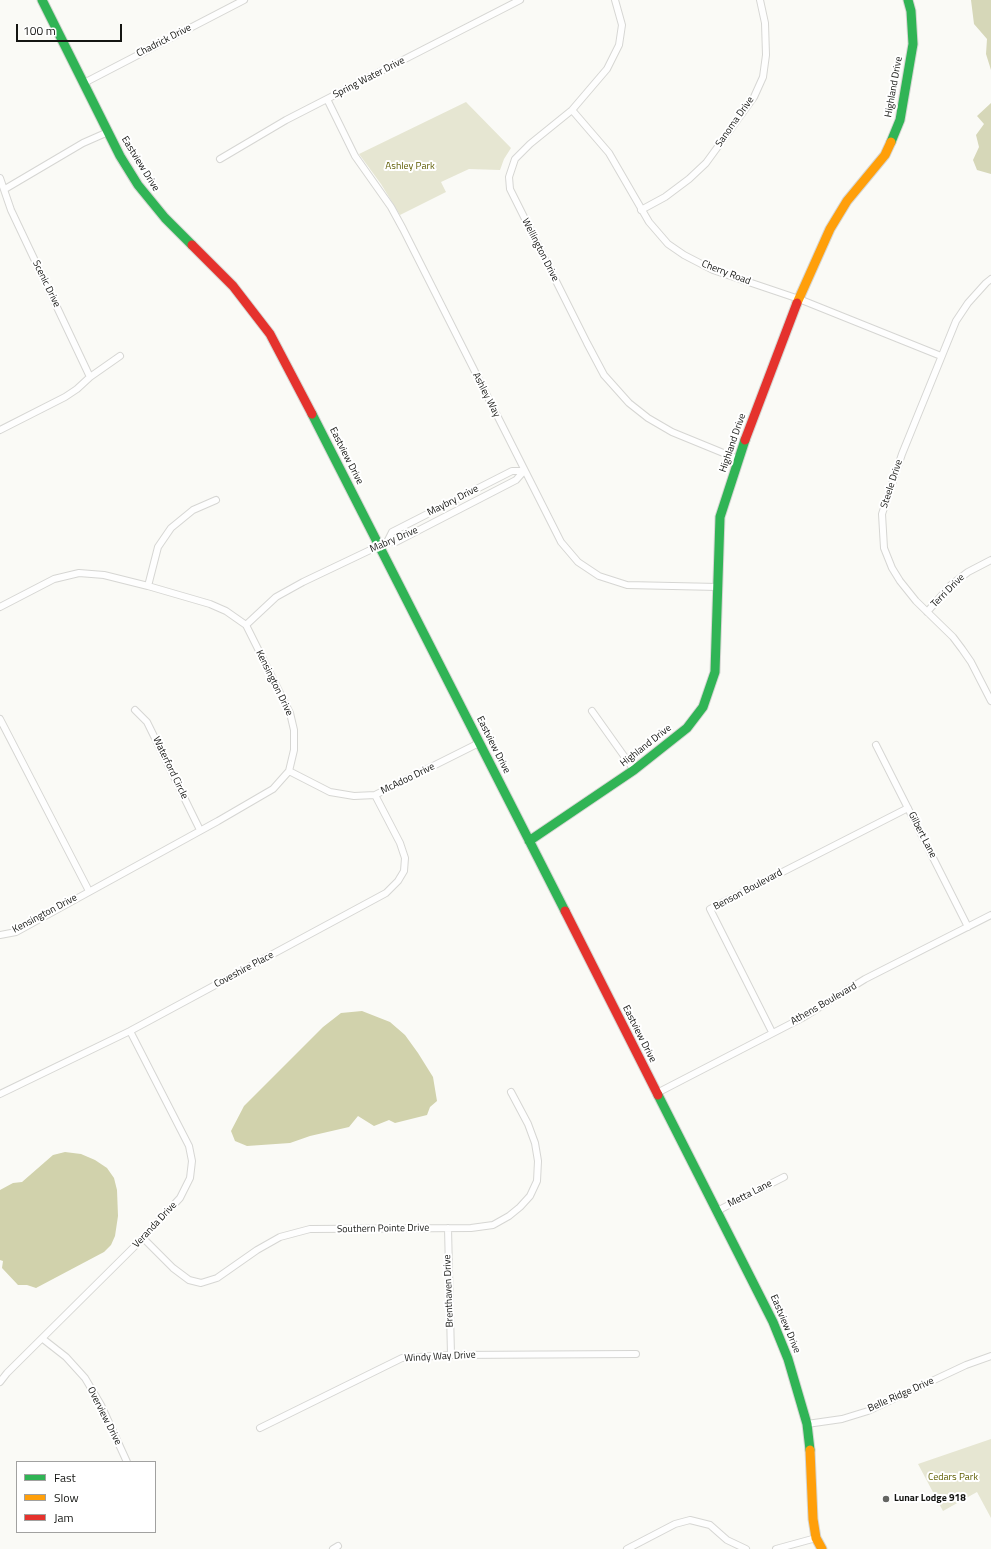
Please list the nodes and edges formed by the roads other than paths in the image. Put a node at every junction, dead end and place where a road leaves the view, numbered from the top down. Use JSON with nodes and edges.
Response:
{"nodes":[{"id":1,"x":42,"y":0,"type":"edge"},
{"id":2,"x":244,"y":0,"type":"edge"},
{"id":3,"x":520,"y":0,"type":"edge"},
{"id":4,"x":615,"y":0,"type":"edge"},
{"id":5,"x":760,"y":0,"type":"edge"},
{"id":6,"x":908,"y":0,"type":"edge"},
{"id":7,"x":84,"y":83,"type":"junction"},
{"id":8,"x":327,"y":99,"type":"junction"},
{"id":9,"x":572,"y":110,"type":"junction"},
{"id":10,"x":108,"y":132,"type":"junction"},
{"id":11,"x":220,"y":159,"type":"dead end"},
{"id":12,"x":0,"y":178,"type":"edge"},
{"id":13,"x":5,"y":189,"type":"junction"},
{"id":14,"x":641,"y":210,"type":"junction"},
{"id":15,"x":991,"y":279,"type":"edge"},
{"id":16,"x":799,"y":299,"type":"junction"},
{"id":17,"x":120,"y":356,"type":"dead end"},
{"id":18,"x":941,"y":356,"type":"junction"},
{"id":19,"x":90,"y":377,"type":"junction"},
{"id":20,"x":0,"y":430,"type":"edge"},
{"id":21,"x":738,"y":459,"type":"junction"},
{"id":22,"x":524,"y":471,"type":"junction"},
{"id":23,"x":216,"y":500,"type":"dead end"},
{"id":24,"x":383,"y":544,"type":"junction"},
{"id":25,"x":991,"y":560,"type":"edge"},
{"id":26,"x":148,"y":586,"type":"junction"},
{"id":27,"x":718,"y":587,"type":"junction"},
{"id":28,"x":0,"y":607,"type":"edge"},
{"id":29,"x":927,"y":612,"type":"junction"},
{"id":30,"x":246,"y":625,"type":"junction"},
{"id":31,"x":991,"y":701,"type":"edge"},
{"id":32,"x":135,"y":710,"type":"dead end"},
{"id":33,"x":592,"y":711,"type":"dead end"},
{"id":34,"x":0,"y":719,"type":"edge"},
{"id":35,"x":479,"y":743,"type":"junction"},
{"id":36,"x":876,"y":745,"type":"dead end"},
{"id":37,"x":634,"y":770,"type":"junction"},
{"id":38,"x":289,"y":771,"type":"junction"},
{"id":39,"x":375,"y":795,"type":"junction"},
{"id":40,"x":908,"y":808,"type":"junction"},
{"id":41,"x":200,"y":830,"type":"junction"},
{"id":42,"x":529,"y":841,"type":"junction"},
{"id":43,"x":89,"y":891,"type":"junction"},
{"id":44,"x":991,"y":915,"type":"edge"},
{"id":45,"x":968,"y":927,"type":"junction"},
{"id":46,"x":0,"y":935,"type":"edge"},
{"id":47,"x":130,"y":1031,"type":"junction"},
{"id":48,"x":772,"y":1032,"type":"junction"},
{"id":49,"x":511,"y":1092,"type":"dead end"},
{"id":50,"x":0,"y":1094,"type":"edge"},
{"id":51,"x":657,"y":1094,"type":"junction"},
{"id":52,"x":784,"y":1177,"type":"dead end"},
{"id":53,"x":717,"y":1211,"type":"junction"},
{"id":54,"x":448,"y":1228,"type":"junction"},
{"id":55,"x":143,"y":1238,"type":"junction"},
{"id":56,"x":43,"y":1339,"type":"junction"},
{"id":57,"x":636,"y":1354,"type":"dead end"},
{"id":58,"x":451,"y":1355,"type":"junction"},
{"id":59,"x":991,"y":1356,"type":"edge"},
{"id":60,"x":0,"y":1382,"type":"edge"},
{"id":61,"x":807,"y":1424,"type":"junction"},
{"id":62,"x":260,"y":1428,"type":"dead end"},
{"id":63,"x":127,"y":1461,"type":"edge"},
{"id":64,"x":816,"y":1538,"type":"junction"},
{"id":65,"x":627,"y":1549,"type":"edge"},
{"id":66,"x":746,"y":1549,"type":"edge"},
{"id":67,"x":776,"y":1549,"type":"edge"},
{"id":68,"x":822,"y":1549,"type":"edge"}],
"edges":[{"from":1,"to":7,"type":"street","name":"Eastview Drive"},
{"from":2,"to":7,"type":"street","name":"Chadrick Drive"},
{"from":3,"to":8,"type":"street","name":"Spring Water Drive"},
{"from":4,"to":9,"type":"street","name":"Wellington Drive"},
{"from":5,"to":14,"type":"street","name":"Sanoma Drive"},
{"from":6,"to":16,"type":"street","name":"Highland Drive"},
{"from":7,"to":10,"type":"street","name":"Eastview Drive"},
{"from":8,"to":11,"type":"street","name":"Spring Water Drive"},
{"from":8,"to":22,"type":"street","name":"Ashley Way"},
{"from":9,"to":14,"type":"street","name":"Cherry Road"},
{"from":9,"to":21,"type":"street","name":"Wellington Drive"},
{"from":10,"to":13,"type":"street"},
{"from":10,"to":24,"type":"street","name":"Eastview Drive"},
{"from":12,"to":13,"type":"street","name":"Scenic Drive"},
{"from":13,"to":19,"type":"street","name":"Scenic Drive"},
{"from":14,"to":16,"type":"street","name":"Cherry Road"},
{"from":15,"to":18,"type":"street","name":"Steele Drive"},
{"from":16,"to":18,"type":"street","name":"Cherry Road"},
{"from":16,"to":21,"type":"street","name":"Highland Drive"},
{"from":17,"to":19,"type":"street"},
{"from":18,"to":29,"type":"street","name":"Steele Drive"},
{"from":19,"to":20,"type":"street"},
{"from":21,"to":27,"type":"street","name":"Highland Drive"},
{"from":22,"to":24,"type":"street","name":"Mabry Drive"},
{"from":22,"to":24,"type":"street","name":"Maybry Drive"},
{"from":22,"to":27,"type":"street","name":"Ashley Way"},
{"from":23,"to":26,"type":"street"},
{"from":24,"to":30,"type":"street","name":"Mabry Drive"},
{"from":24,"to":35,"type":"street","name":"Eastview Drive"},
{"from":25,"to":29,"type":"street","name":"Terri Drive"},
{"from":26,"to":28,"type":"street","name":"Kensington Drive"},
{"from":26,"to":30,"type":"street","name":"Kensington Drive"},
{"from":27,"to":37,"type":"street","name":"Highland Drive"},
{"from":29,"to":31,"type":"street","name":"Steele Drive"},
{"from":30,"to":38,"type":"street","name":"Kensington Drive"},
{"from":32,"to":41,"type":"street","name":"Waterford Circle"},
{"from":33,"to":37,"type":"street"},
{"from":34,"to":43,"type":"street","name":"Kensington Drive"},
{"from":35,"to":39,"type":"street","name":"McAdoo Drive"},
{"from":35,"to":42,"type":"street","name":"Eastview Drive"},
{"from":36,"to":40,"type":"street","name":"Gilbert Lane"},
{"from":37,"to":42,"type":"street","name":"Highland Drive"},
{"from":38,"to":39,"type":"street","name":"McAdoo Drive"},
{"from":38,"to":41,"type":"street","name":"Kensington Drive"},
{"from":39,"to":47,"type":"street","name":"Coveshire Place"},
{"from":40,"to":45,"type":"street","name":"Gilbert Lane"},
{"from":40,"to":48,"type":"street","name":"Benson Boulevard"},
{"from":41,"to":43,"type":"street","name":"Kensington Drive"},
{"from":42,"to":51,"type":"street","name":"Eastview Drive"},
{"from":43,"to":46,"type":"street","name":"Kensington Drive"},
{"from":44,"to":45,"type":"street","name":"Athens Boulevard"},
{"from":45,"to":48,"type":"street","name":"Athens Boulevard"},
{"from":47,"to":50,"type":"street","name":"Coveshire Place"},
{"from":47,"to":55,"type":"street","name":"Veranda Drive"},
{"from":48,"to":51,"type":"street","name":"Athens Boulevard"},
{"from":49,"to":54,"type":"street","name":"Southern Pointe Drive"},
{"from":51,"to":53,"type":"street","name":"Eastview Drive"},
{"from":52,"to":53,"type":"street","name":"Metta Lane"},
{"from":53,"to":61,"type":"street","name":"Eastview Drive"},
{"from":54,"to":55,"type":"street","name":"Southern Pointe Drive"},
{"from":54,"to":58,"type":"street","name":"Brenthaven Drive"},
{"from":55,"to":56,"type":"street","name":"Veranda Drive"},
{"from":56,"to":60,"type":"street","name":"Veranda Drive"},
{"from":56,"to":63,"type":"street","name":"Overview Drive"},
{"from":57,"to":58,"type":"street","name":"Windy Way Drive"},
{"from":58,"to":62,"type":"street","name":"Windy Way Drive"},
{"from":59,"to":61,"type":"street","name":"Belle Ridge Drive"},
{"from":61,"to":64,"type":"street","name":"Eastview Drive"},
{"from":64,"to":67,"type":"street"},
{"from":64,"to":68,"type":"street","name":"Eastview Drive"},
{"from":65,"to":66,"type":"street"}]}
